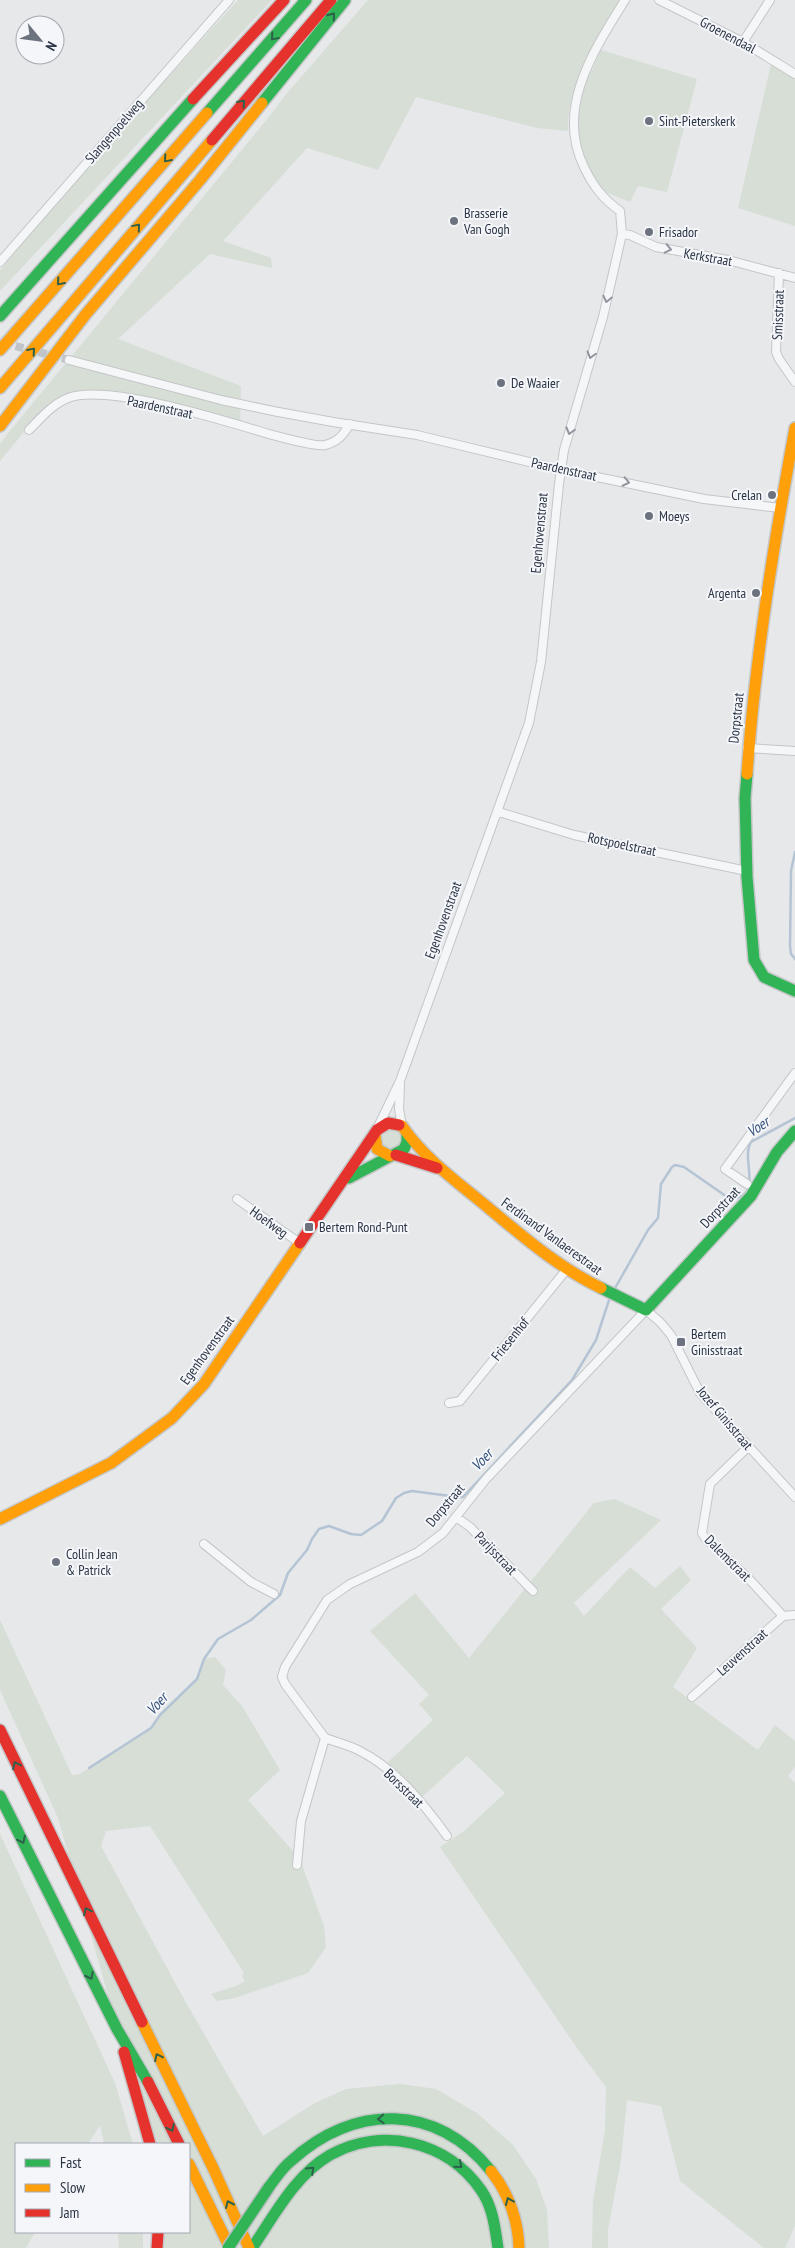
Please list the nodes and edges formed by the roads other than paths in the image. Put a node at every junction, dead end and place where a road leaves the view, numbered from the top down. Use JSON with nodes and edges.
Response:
{"nodes":[{"id":1,"x":229,"y":0,"type":"edge"},
{"id":2,"x":284,"y":0,"type":"edge"},
{"id":3,"x":306,"y":0,"type":"edge"},
{"id":4,"x":331,"y":0,"type":"edge"},
{"id":5,"x":345,"y":0,"type":"edge"},
{"id":6,"x":625,"y":0,"type":"edge"},
{"id":7,"x":658,"y":0,"type":"edge"},
{"id":8,"x":770,"y":0,"type":"edge"},
{"id":9,"x":742,"y":42,"type":"junction"},
{"id":10,"x":795,"y":74,"type":"edge"},
{"id":11,"x":622,"y":234,"type":"junction"},
{"id":12,"x":0,"y":262,"type":"edge"},
{"id":13,"x":779,"y":273,"type":"junction"},
{"id":14,"x":795,"y":278,"type":"edge"},
{"id":15,"x":0,"y":316,"type":"edge"},
{"id":16,"x":0,"y":350,"type":"edge"},
{"id":17,"x":69,"y":360,"type":"tunnel mouth"},
{"id":18,"x":795,"y":382,"type":"edge"},
{"id":19,"x":0,"y":388,"type":"edge"},
{"id":20,"x":350,"y":424,"type":"junction"},
{"id":21,"x":0,"y":426,"type":"edge"},
{"id":22,"x":795,"y":428,"type":"edge"},
{"id":23,"x":29,"y":430,"type":"dead end"},
{"id":24,"x":561,"y":470,"type":"junction"},
{"id":25,"x":790,"y":476,"type":"edge"},
{"id":26,"x":780,"y":508,"type":"junction"},
{"id":27,"x":748,"y":748,"type":"junction"},
{"id":28,"x":795,"y":751,"type":"edge"},
{"id":29,"x":499,"y":812,"type":"junction"},
{"id":30,"x":747,"y":871,"type":"junction"},
{"id":31,"x":795,"y":991,"type":"edge"},
{"id":32,"x":794,"y":1076,"type":"edge"},
{"id":33,"x":400,"y":1081,"type":"junction"},
{"id":34,"x":404,"y":1130,"type":"junction"},
{"id":35,"x":376,"y":1132,"type":"junction"},
{"id":36,"x":794,"y":1135,"type":"edge"},
{"id":37,"x":393,"y":1155,"type":"junction"},
{"id":38,"x":447,"y":1174,"type":"junction"},
{"id":39,"x":343,"y":1182,"type":"junction"},
{"id":40,"x":747,"y":1184,"type":"dead end"},
{"id":41,"x":237,"y":1199,"type":"dead end"},
{"id":42,"x":300,"y":1244,"type":"junction"},
{"id":43,"x":567,"y":1269,"type":"junction"},
{"id":44,"x":646,"y":1310,"type":"junction"},
{"id":45,"x":449,"y":1403,"type":"dead end"},
{"id":46,"x":748,"y":1447,"type":"junction"},
{"id":47,"x":795,"y":1497,"type":"edge"},
{"id":48,"x":456,"y":1517,"type":"junction"},
{"id":49,"x":0,"y":1519,"type":"edge"},
{"id":50,"x":204,"y":1544,"type":"dead end"},
{"id":51,"x":533,"y":1591,"type":"dead end"},
{"id":52,"x":274,"y":1594,"type":"dead end"},
{"id":53,"x":795,"y":1615,"type":"edge"},
{"id":54,"x":782,"y":1616,"type":"junction"},
{"id":55,"x":692,"y":1697,"type":"dead end"},
{"id":56,"x":0,"y":1730,"type":"edge"},
{"id":57,"x":325,"y":1738,"type":"junction"},
{"id":58,"x":0,"y":1796,"type":"edge"},
{"id":59,"x":448,"y":1836,"type":"dead end"},
{"id":60,"x":296,"y":1865,"type":"dead end"},
{"id":61,"x":117,"y":2029,"type":"junction"},
{"id":62,"x":150,"y":2143,"type":"edge"},
{"id":63,"x":178,"y":2143,"type":"edge"},
{"id":64,"x":190,"y":2166,"type":"edge"},
{"id":65,"x":158,"y":2233,"type":"edge"},
{"id":66,"x":157,"y":2248,"type":"edge"},
{"id":67,"x":229,"y":2248,"type":"edge"},
{"id":68,"x":251,"y":2248,"type":"edge"},
{"id":69,"x":498,"y":2248,"type":"edge"},
{"id":70,"x":519,"y":2248,"type":"edge"}],
"edges":[{"from":1,"to":12,"type":"street","name":"Slangenpoelweg"},
{"from":2,"to":15,"type":"main road"},
{"from":3,"to":16,"type":"main road","one_way":true},
{"from":19,"to":4,"type":"main road","one_way":true},
{"from":21,"to":5,"type":"main road","one_way":true},
{"from":6,"to":11,"type":"street","name":"Egenhovenstraat"},
{"from":7,"to":9,"type":"street","name":"Groenendaal"},
{"from":8,"to":9,"type":"street"},
{"from":9,"to":10,"type":"street","name":"Groenendaal"},
{"from":11,"to":13,"type":"street","name":"Kerkstraat","one_way":true},
{"from":11,"to":24,"type":"street","name":"Egenhovenstraat","one_way":true},
{"from":13,"to":14,"type":"street","name":"Kerkstraat"},
{"from":13,"to":18,"type":"street","name":"Smisstraat"},
{"from":17,"to":20,"type":"street","name":"Paardenstraat"},
{"from":20,"to":23,"type":"street","name":"Paardenstraat"},
{"from":20,"to":24,"type":"street","name":"Paardenstraat"},
{"from":22,"to":25,"type":"main road","name":"Dorpstraat"},
{"from":24,"to":26,"type":"street","name":"Paardenstraat","one_way":true},
{"from":24,"to":29,"type":"street","name":"Egenhovenstraat"},
{"from":25,"to":26,"type":"main road","name":"Dorpstraat"},
{"from":26,"to":27,"type":"main road","name":"Dorpstraat"},
{"from":27,"to":28,"type":"street"},
{"from":27,"to":30,"type":"main road","name":"Dorpstraat"},
{"from":29,"to":30,"type":"street","name":"Rotspoelstraat"},
{"from":29,"to":33,"type":"street","name":"Egenhovenstraat"},
{"from":30,"to":31,"type":"main road","name":"Dorpstraat"},
{"from":32,"to":40,"type":"street","name":"Dorpstraat"},
{"from":33,"to":34,"type":"street","name":"Egenhovenstraat"},
{"from":33,"to":35,"type":"street","name":"Egenhovenstraat"},
{"from":34,"to":35,"type":"main road"},
{"from":34,"to":37,"type":"main road"},
{"from":34,"to":38,"type":"main road","name":"Ferdinand Vanlaerestraat"},
{"from":35,"to":37,"type":"main road"},
{"from":35,"to":39,"type":"main road","name":"Egenhovenstraat"},
{"from":36,"to":44,"type":"main road","name":"Dorpstraat"},
{"from":37,"to":38,"type":"main road","name":"Ferdinand Vanlaerestraat"},
{"from":37,"to":39,"type":"main road","name":"Egenhovenstraat"},
{"from":38,"to":43,"type":"main road","name":"Ferdinand Vanlaerestraat"},
{"from":39,"to":42,"type":"main road","name":"Egenhovenstraat"},
{"from":41,"to":42,"type":"street","name":"Hoefweg"},
{"from":42,"to":49,"type":"main road","name":"Egenhovenstraat"},
{"from":43,"to":44,"type":"main road","name":"Ferdinand Vanlaerestraat"},
{"from":43,"to":45,"type":"street","name":"Friesenhof"},
{"from":44,"to":46,"type":"street","name":"Jozef Ginisstraat"},
{"from":44,"to":48,"type":"street","name":"Dorpstraat"},
{"from":46,"to":47,"type":"street","name":"Jozef Ginisstraat"},
{"from":46,"to":54,"type":"street","name":"Dalemstraat"},
{"from":48,"to":51,"type":"street","name":"Parijsstraat"},
{"from":48,"to":57,"type":"street","name":"Dorpstraat"},
{"from":50,"to":52,"type":"street"},
{"from":53,"to":54,"type":"street"},
{"from":54,"to":55,"type":"street","name":"Leuvenstraat"},
{"from":68,"to":56,"type":"main road","one_way":true},
{"from":57,"to":59,"type":"street","name":"Borsstraat"},
{"from":57,"to":60,"type":"street"},
{"from":58,"to":61,"type":"main road","one_way":true},
{"from":61,"to":62,"type":"main road"},
{"from":61,"to":63,"type":"main road","one_way":true},
{"from":64,"to":67,"type":"main road"},
{"from":65,"to":66,"type":"main road"},
{"from":70,"to":67,"type":"main road","one_way":true,"bridge":true},
{"from":68,"to":69,"type":"main road","one_way":true}]}
